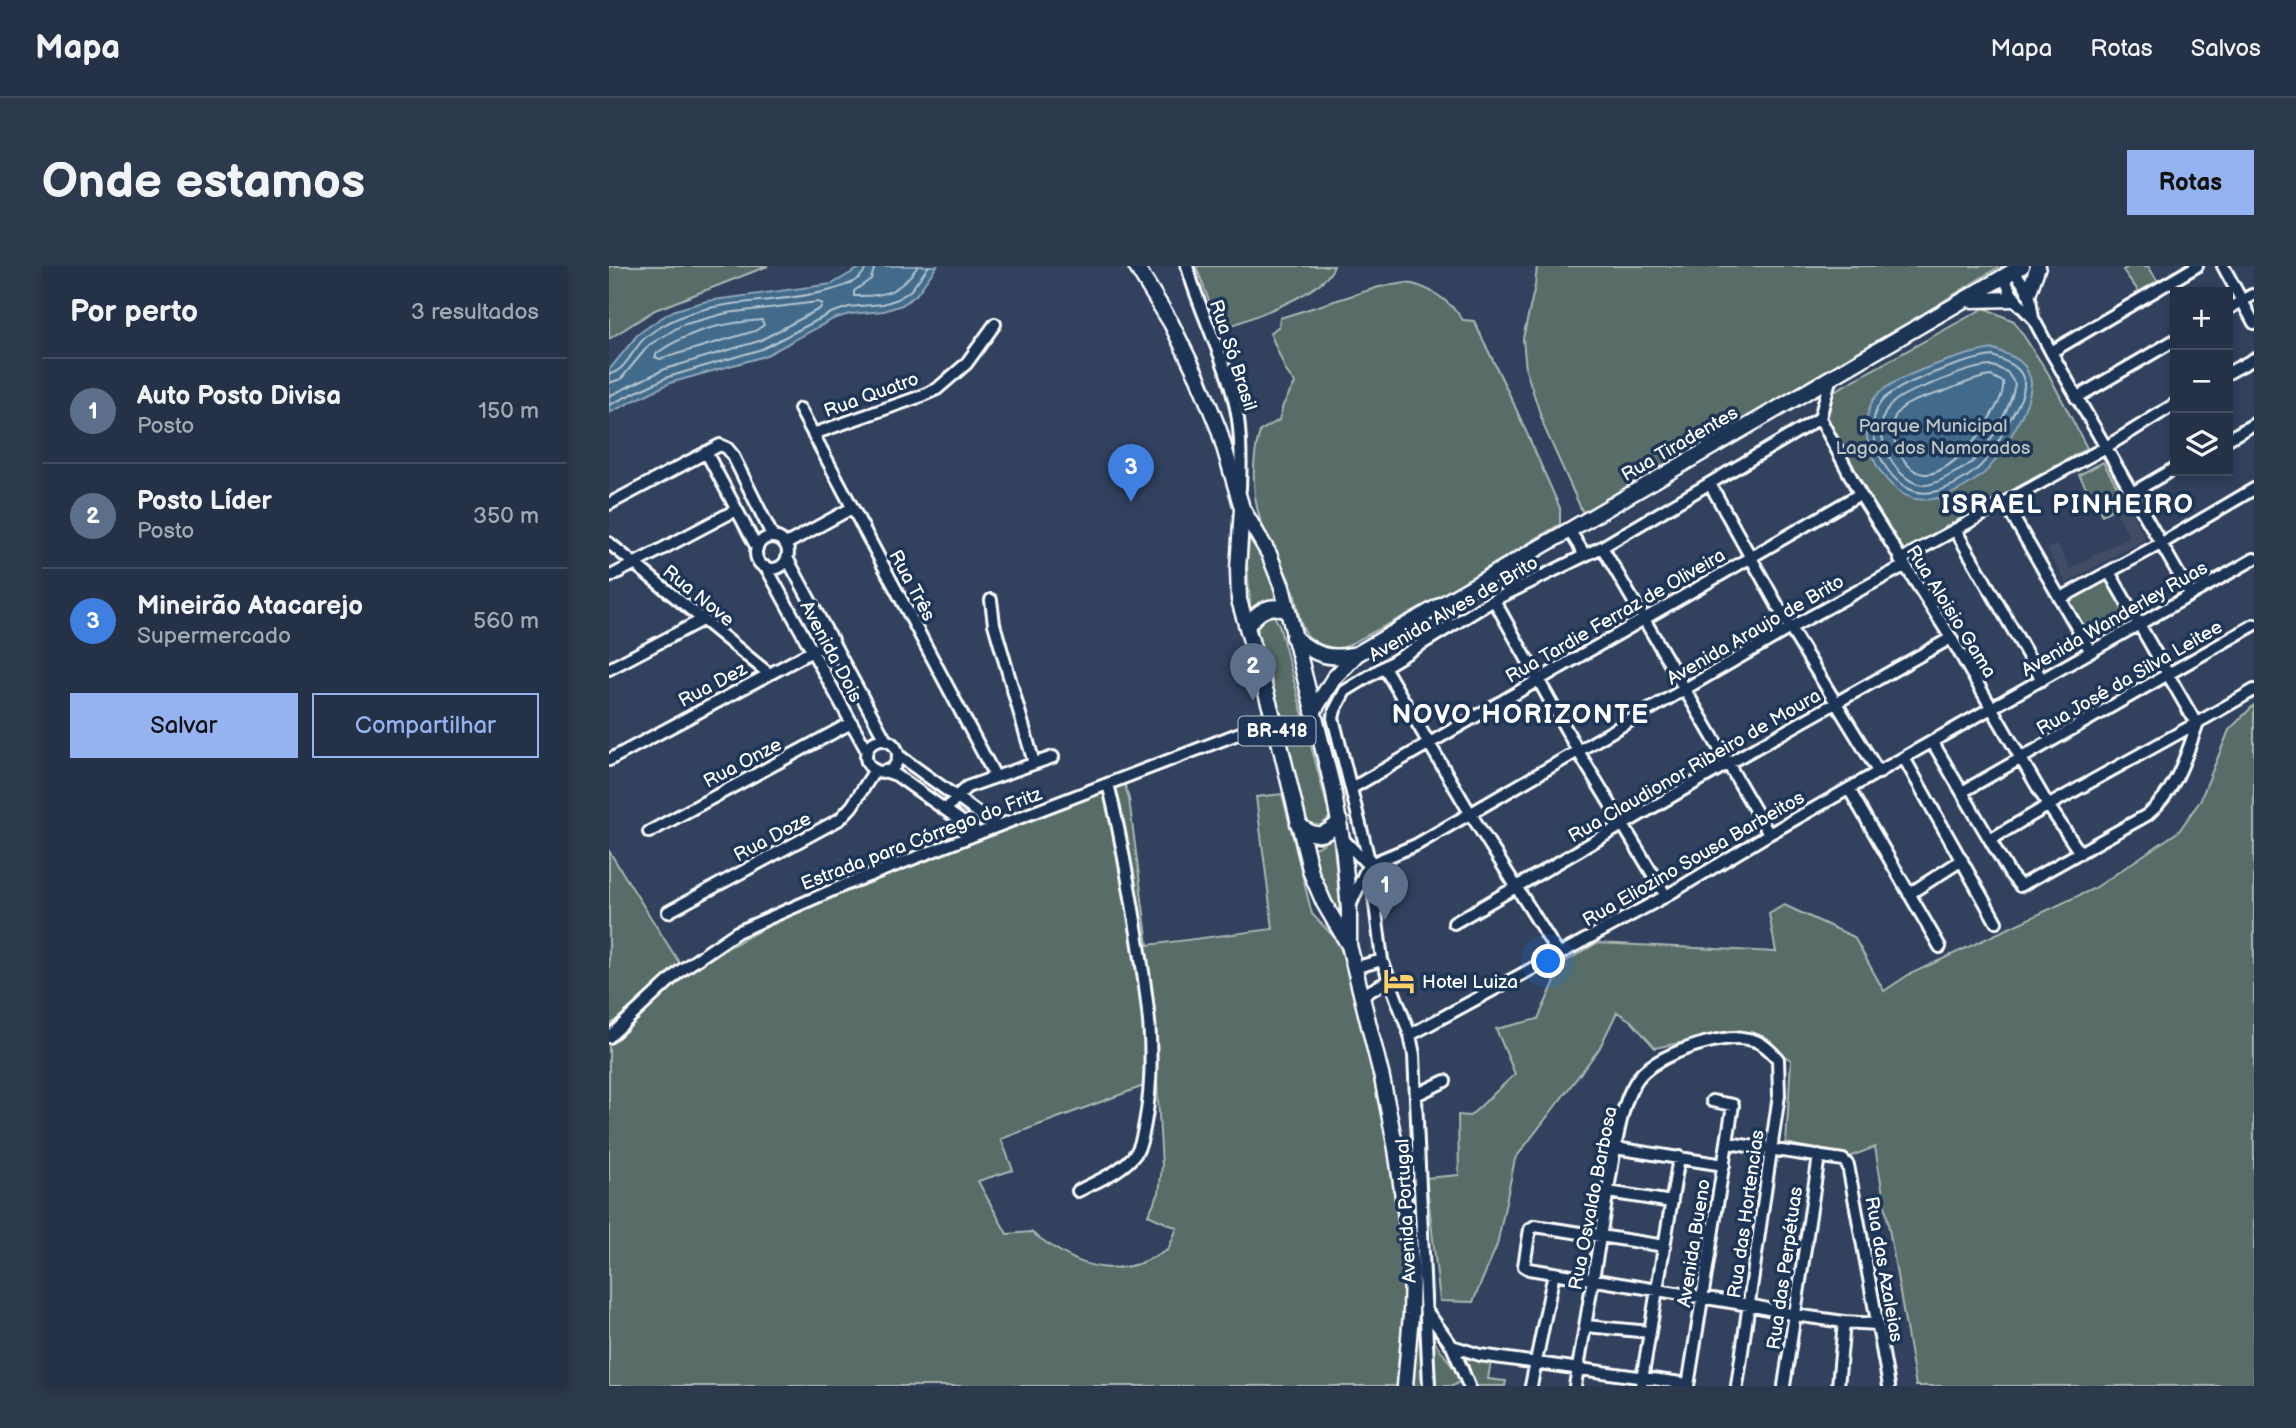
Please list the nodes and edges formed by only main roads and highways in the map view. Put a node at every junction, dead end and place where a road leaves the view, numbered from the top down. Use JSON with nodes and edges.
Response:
{"nodes":[{"id":1,"x":1136,"y":266,"type":"edge"},
{"id":2,"x":2038,"y":266,"type":"edge"},
{"id":3,"x":2013,"y":271,"type":"edge"},
{"id":4,"x":2029,"y":292,"type":"road end"},
{"id":5,"x":2014,"y":299,"type":"road end"},
{"id":6,"x":1966,"y":300,"type":"junction"},
{"id":7,"x":1241,"y":503,"type":"junction"},
{"id":8,"x":1287,"y":611,"type":"junction"},
{"id":9,"x":1248,"y":625,"type":"junction"},
{"id":10,"x":1293,"y":637,"type":"junction"},
{"id":11,"x":1357,"y":654,"type":"junction"},
{"id":12,"x":1313,"y":712,"type":"junction"},
{"id":13,"x":1341,"y":821,"type":"junction"},
{"id":14,"x":1298,"y":824,"type":"junction"},
{"id":15,"x":1349,"y":945,"type":"junction"},
{"id":16,"x":1405,"y":1386,"type":"edge"}],
"edges":[{"from":1,"to":7,"type":"main road","number":"BR-418"},
{"from":2,"to":4,"type":"main road"},
{"from":3,"to":6,"type":"main road","name":"Rua Tiradentes"},
{"from":5,"to":6,"type":"main road"},
{"from":6,"to":11,"type":"main road","name":"Rua Tiradentes"},
{"from":7,"to":8,"type":"main road","number":"BR-418"},
{"from":7,"to":9,"type":"main road","number":"BR-418"},
{"from":8,"to":9,"type":"main road"},
{"from":8,"to":10,"type":"main road","number":"BR-418"},
{"from":9,"to":14,"type":"main road","number":"BR-418"},
{"from":10,"to":11,"type":"main road","name":"Rua Tiradentes"},
{"from":10,"to":12,"type":"main road","number":"BR-418"},
{"from":11,"to":12,"type":"main road","name":"Rua Tiradentes"},
{"from":12,"to":13,"type":"main road","number":"BR-418"},
{"from":13,"to":14,"type":"main road"},
{"from":13,"to":15,"type":"main road","number":"BR-418"},
{"from":14,"to":15,"type":"main road","number":"BR-418"},
{"from":15,"to":16,"type":"main road","number":"BR-418"}]}
